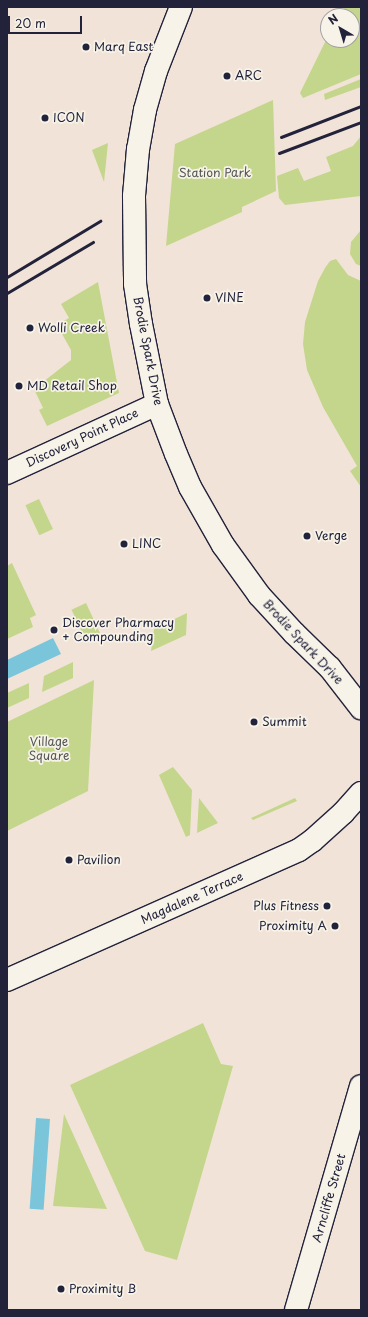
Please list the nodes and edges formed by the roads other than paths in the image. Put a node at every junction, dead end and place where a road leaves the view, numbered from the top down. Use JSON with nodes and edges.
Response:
{"nodes":[{"id":1,"x":180,"y":7,"type":"edge"},
{"id":2,"x":157,"y":404,"type":"junction"},
{"id":3,"x":7,"y":473,"type":"edge"},
{"id":4,"x":361,"y":708,"type":"edge"},
{"id":5,"x":361,"y":793,"type":"edge"},
{"id":6,"x":7,"y":980,"type":"edge"},
{"id":7,"x":361,"y":1086,"type":"edge"},
{"id":8,"x":296,"y":1310,"type":"edge"}],
"edges":[{"from":1,"to":2,"type":"street","name":"Brodie Spark Drive"},
{"from":2,"to":3,"type":"street","name":"Discovery Point Place"},
{"from":2,"to":4,"type":"street","name":"Brodie Spark Drive"},
{"from":5,"to":6,"type":"street","name":"Magdalene Terrace"},
{"from":7,"to":8,"type":"street","name":"Arncliffe Street"}]}
